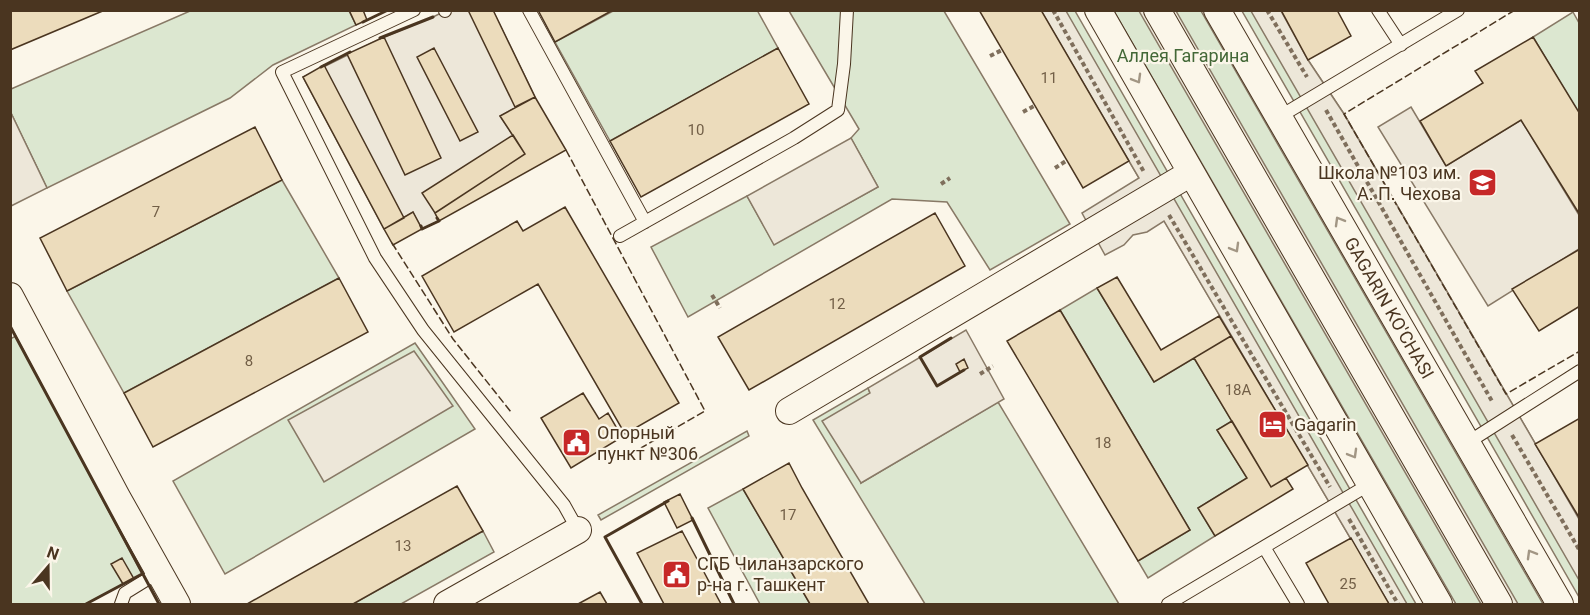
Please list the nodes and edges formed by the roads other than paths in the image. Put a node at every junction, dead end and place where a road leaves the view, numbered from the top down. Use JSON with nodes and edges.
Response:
{"nodes":[{"id":1,"x":414,"y":10,"type":"edge"},
{"id":2,"x":529,"y":10,"type":"edge"},
{"id":3,"x":847,"y":10,"type":"edge"},
{"id":4,"x":1098,"y":10,"type":"edge"},
{"id":5,"x":1158,"y":10,"type":"edge"},
{"id":6,"x":1217,"y":10,"type":"edge"},
{"id":7,"x":1378,"y":10,"type":"edge"},
{"id":8,"x":1458,"y":10,"type":"edge"},
{"id":9,"x":1401,"y":45,"type":"junction"},
{"id":10,"x":1279,"y":117,"type":"junction"},
{"id":11,"x":1191,"y":173,"type":"junction"},
{"id":12,"x":645,"y":222,"type":"junction"},
{"id":13,"x":620,"y":236,"type":"dead end"},
{"id":14,"x":10,"y":296,"type":"edge"},
{"id":15,"x":1580,"y":371,"type":"edge"},
{"id":16,"x":789,"y":411,"type":"dead end"},
{"id":17,"x":1467,"y":443,"type":"junction"},
{"id":18,"x":1370,"y":484,"type":"junction"},
{"id":19,"x":578,"y":530,"type":"joint"},
{"id":20,"x":1264,"y":547,"type":"junction"},
{"id":21,"x":159,"y":572,"type":"junction"},
{"id":22,"x":121,"y":604,"type":"edge"},
{"id":23,"x":177,"y":604,"type":"edge"},
{"id":24,"x":447,"y":604,"type":"edge"},
{"id":25,"x":1168,"y":604,"type":"edge"},
{"id":26,"x":1298,"y":604,"type":"edge"},
{"id":27,"x":1439,"y":604,"type":"edge"},
{"id":28,"x":1499,"y":604,"type":"edge"},
{"id":29,"x":1560,"y":604,"type":"edge"}],
"edges":[{"from":1,"to":19,"type":"lane"},
{"from":2,"to":12,"type":"lane"},
{"from":3,"to":12,"type":"lane"},
{"from":4,"to":11,"type":"street","one_way":true},
{"from":5,"to":28,"type":"street"},
{"from":6,"to":10,"type":"street","name":"GAGARIN KO'CHASI"},
{"from":7,"to":9,"type":"lane"},
{"from":8,"to":9,"type":"lane"},
{"from":9,"to":10,"type":"lane"},
{"from":17,"to":10,"type":"street","name":"GAGARIN KO'CHASI","one_way":true},
{"from":11,"to":16,"type":"street"},
{"from":11,"to":18,"type":"street","one_way":true},
{"from":12,"to":13,"type":"lane"},
{"from":14,"to":21,"type":"street"},
{"from":15,"to":17,"type":"lane"},
{"from":29,"to":17,"type":"street","name":"GAGARIN KO'CHASI","one_way":true},
{"from":18,"to":20,"type":"lane"},
{"from":18,"to":27,"type":"street"},
{"from":19,"to":24,"type":"street"},
{"from":20,"to":25,"type":"lane"},
{"from":20,"to":26,"type":"lane"},
{"from":21,"to":22,"type":"lane"},
{"from":21,"to":23,"type":"street"}]}
